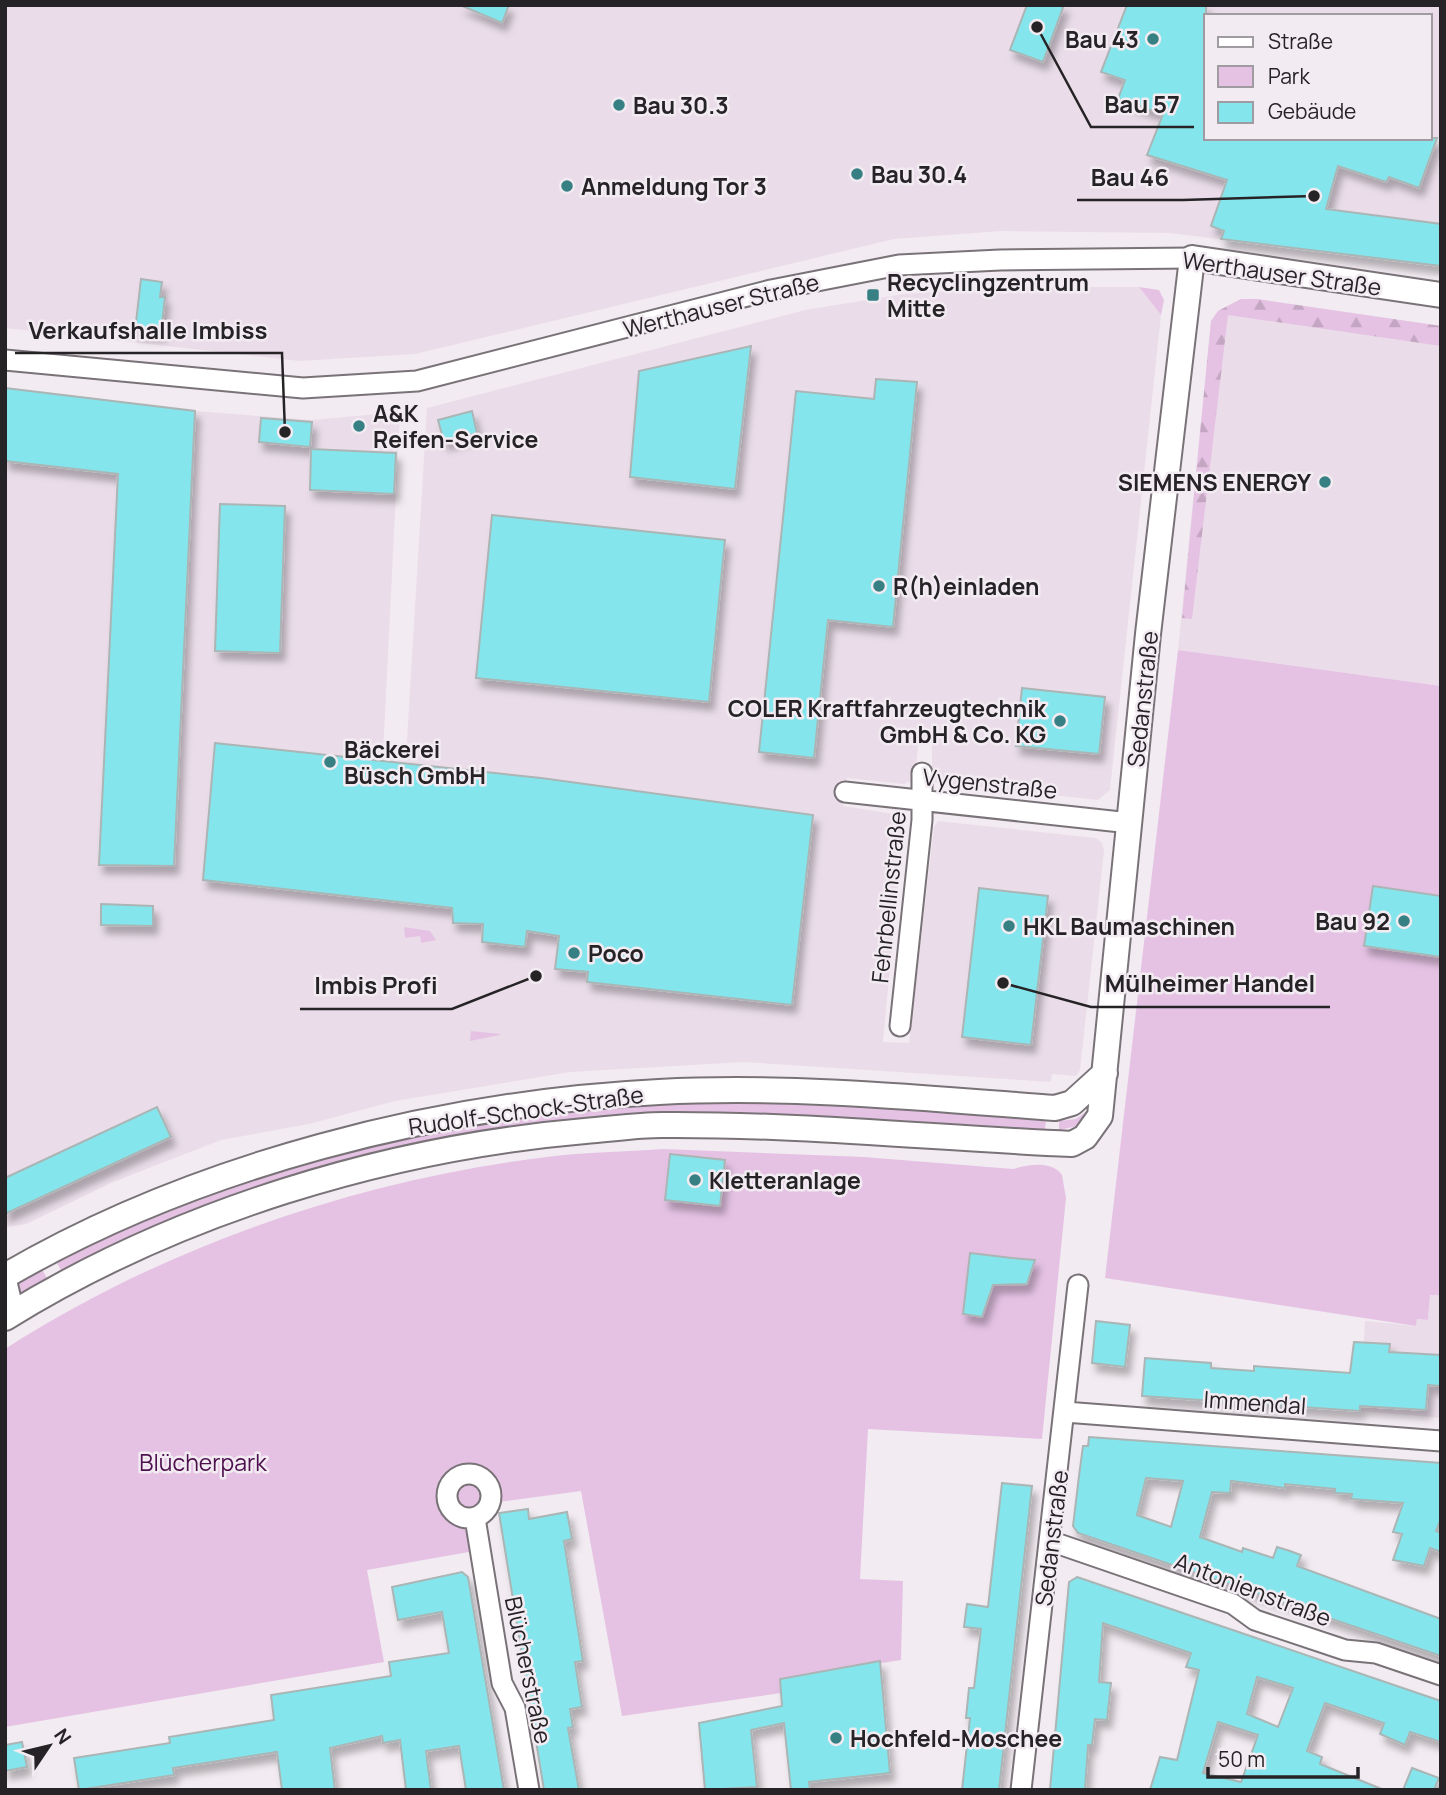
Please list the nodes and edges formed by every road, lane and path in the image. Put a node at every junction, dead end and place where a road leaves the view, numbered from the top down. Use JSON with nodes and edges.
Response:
{"nodes":[{"id":1,"x":1192,"y":258,"type":"junction"},
{"id":2,"x":1441,"y":295,"type":"edge"},
{"id":3,"x":5,"y":360,"type":"edge"},
{"id":4,"x":922,"y":773,"type":"dead end"},
{"id":5,"x":845,"y":792,"type":"dead end"},
{"id":6,"x":922,"y":800,"type":"junction"},
{"id":7,"x":1129,"y":823,"type":"junction"},
{"id":8,"x":900,"y":1026,"type":"dead end"},
{"id":9,"x":1105,"y":1073,"type":"junction"},
{"id":10,"x":1085,"y":1137,"type":"joint"},
{"id":11,"x":6,"y":1275,"type":"edge"},
{"id":12,"x":1078,"y":1285,"type":"dead end"},
{"id":13,"x":8,"y":1312,"type":"edge"},
{"id":14,"x":1065,"y":1412,"type":"junction"},
{"id":15,"x":1441,"y":1441,"type":"edge"},
{"id":16,"x":475,"y":1518,"type":"dead end"},
{"id":17,"x":1050,"y":1541,"type":"junction"},
{"id":18,"x":1441,"y":1675,"type":"edge"},
{"id":19,"x":529,"y":1790,"type":"edge"},
{"id":20,"x":1021,"y":1790,"type":"edge"}],
"edges":[{"from":1,"to":2,"type":"main road","name":"Werthauser Straße"},
{"from":1,"to":3,"type":"street","name":"Werthauser Straße"},
{"from":1,"to":7,"type":"main road","name":"Sedanstraße"},
{"from":4,"to":6,"type":"street","name":"Fehrbellinstraße"},
{"from":5,"to":6,"type":"street","name":"Vygenstraße"},
{"from":6,"to":7,"type":"street","name":"Vygenstraße"},
{"from":6,"to":8,"type":"street","name":"Fehrbellinstraße"},
{"from":7,"to":9,"type":"main road","name":"Sedanstraße"},
{"from":9,"to":10,"type":"main road","name":"Sedanstraße"},
{"from":9,"to":11,"type":"main road","name":"Rudolf-Schock-Straße"},
{"from":10,"to":13,"type":"main road","name":"Rudolf-Schock-Straße"},
{"from":11,"to":13,"type":"street"},
{"from":12,"to":14,"type":"street","name":"Sedanstraße"},
{"from":14,"to":15,"type":"street","name":"Immendal"},
{"from":14,"to":17,"type":"street","name":"Sedanstraße"},
{"from":16,"to":19,"type":"street","name":"Blücherstraße"},
{"from":17,"to":18,"type":"street","name":"Antonienstraße"},
{"from":17,"to":20,"type":"street","name":"Sedanstraße"}]}
